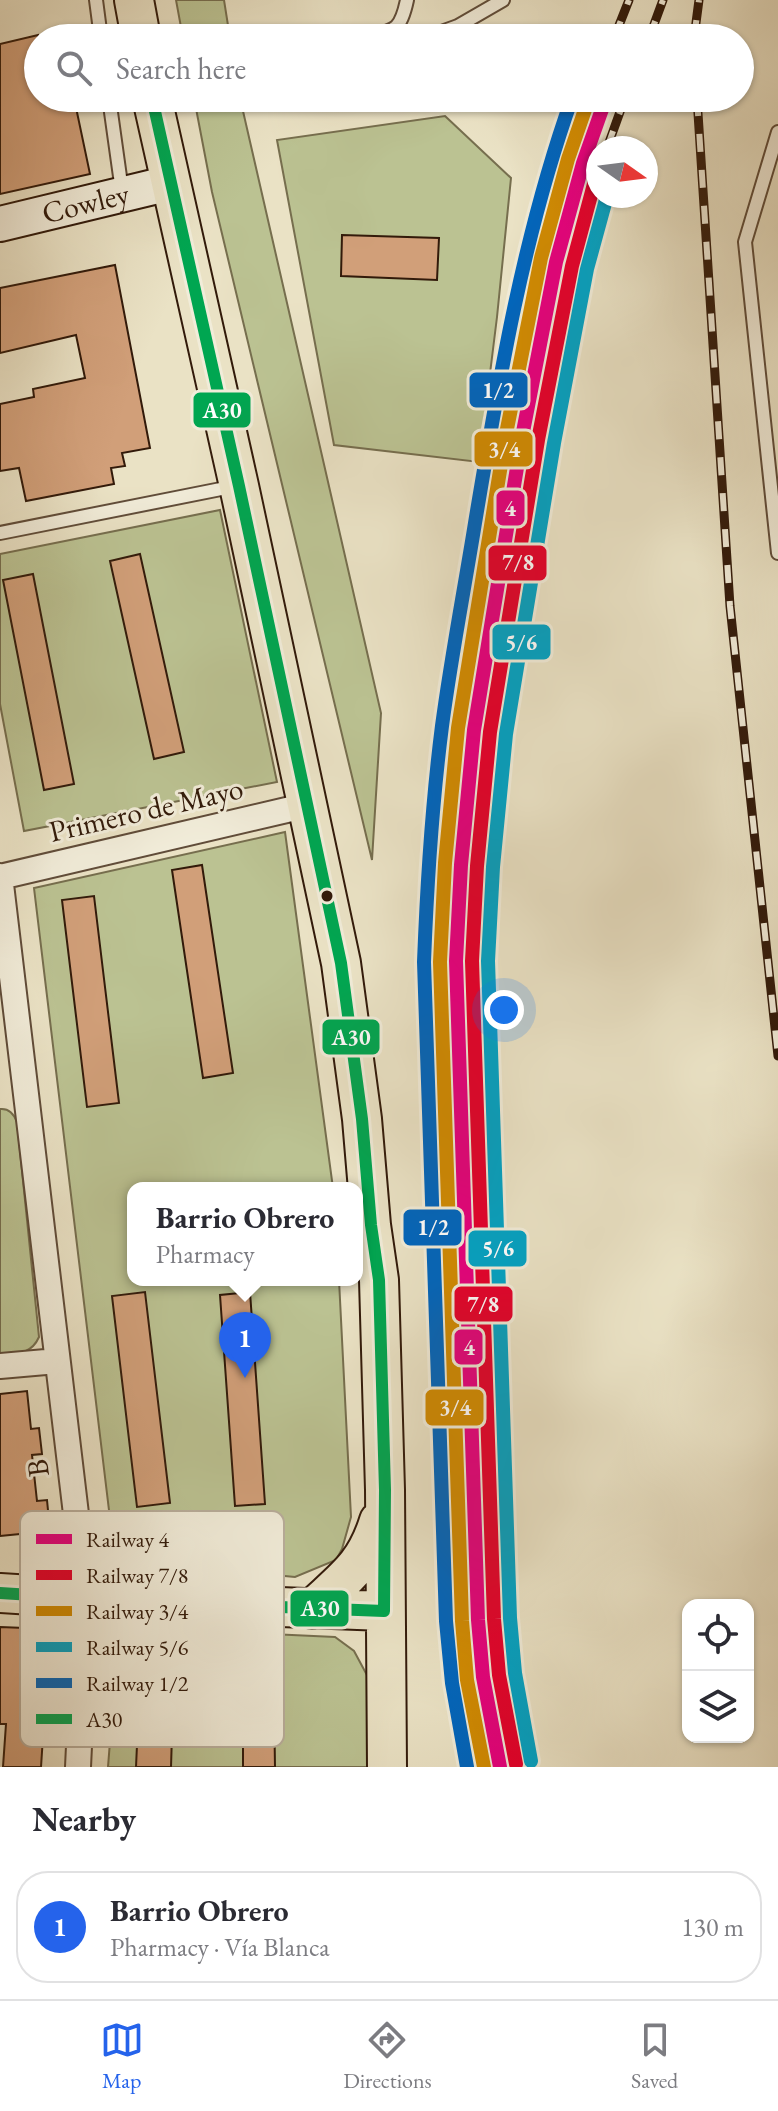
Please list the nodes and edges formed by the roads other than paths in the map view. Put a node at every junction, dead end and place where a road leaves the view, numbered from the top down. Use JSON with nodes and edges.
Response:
{"nodes":[{"id":1,"x":96,"y":0,"type":"edge"},
{"id":2,"x":407,"y":0,"type":"edge"},
{"id":3,"x":503,"y":0,"type":"edge"},
{"id":4,"x":99,"y":24,"type":"edge"},
{"id":5,"x":399,"y":24,"type":"edge"},
{"id":6,"x":461,"y":24,"type":"edge"},
{"id":7,"x":111,"y":112,"type":"edge"},
{"id":8,"x":155,"y":112,"type":"edge"},
{"id":9,"x":778,"y":132,"type":"edge"},
{"id":10,"x":170,"y":183,"type":"junction"},
{"id":11,"x":123,"y":195,"type":"junction"},
{"id":12,"x":0,"y":224,"type":"edge"},
{"id":13,"x":239,"y":486,"type":"junction"},
{"id":14,"x":0,"y":533,"type":"edge"},
{"id":15,"x":778,"y":553,"type":"edge"},
{"id":16,"x":308,"y":805,"type":"junction"},
{"id":17,"x":0,"y":877,"type":"edge"},
{"id":18,"x":11,"y":1078,"type":"edge"},
{"id":19,"x":57,"y":1361,"type":"junction"},
{"id":20,"x":0,"y":1366,"type":"edge"},
{"id":21,"x":385,"y":1490,"type":"junction"},
{"id":22,"x":75,"y":1511,"type":"edge"},
{"id":23,"x":0,"y":1593,"type":"edge"},
{"id":24,"x":20,"y":1594,"type":"edge"},
{"id":25,"x":284,"y":1608,"type":"edge"},
{"id":26,"x":312,"y":1609,"type":"junction"},
{"id":27,"x":384,"y":1611,"type":"junction"},
{"id":28,"x":79,"y":1747,"type":"edge"},
{"id":29,"x":78,"y":1767,"type":"edge"},
{"id":30,"x":387,"y":1767,"type":"edge"}],
"edges":[{"from":1,"to":4,"type":"lane"},
{"from":2,"to":5,"type":"lane"},
{"from":3,"to":6,"type":"lane"},
{"from":7,"to":11,"type":"lane"},
{"from":8,"to":10,"type":"main road"},
{"from":9,"to":15,"type":"lane"},
{"from":10,"to":11,"type":"street","name":"Cowley"},
{"from":10,"to":13,"type":"main road"},
{"from":11,"to":12,"type":"street","name":"Cowley"},
{"from":13,"to":14,"type":"lane"},
{"from":13,"to":16,"type":"main road"},
{"from":16,"to":17,"type":"street","name":"Primero de Mayo"},
{"from":16,"to":21,"type":"main road"},
{"from":17,"to":18,"type":"street","name":"B"},
{"from":18,"to":19,"type":"street","name":"B"},
{"from":19,"to":20,"type":"street"},
{"from":19,"to":22,"type":"street","name":"B"},
{"from":21,"to":26,"type":"main road"},
{"from":21,"to":27,"type":"main road"},
{"from":23,"to":24,"type":"main road"},
{"from":25,"to":26,"type":"main road"},
{"from":26,"to":27,"type":"main road"},
{"from":27,"to":30,"type":"main road"},
{"from":28,"to":29,"type":"street","name":"B"}]}
